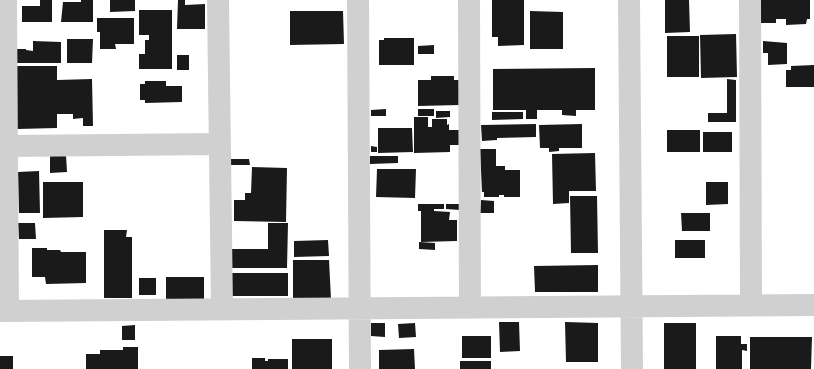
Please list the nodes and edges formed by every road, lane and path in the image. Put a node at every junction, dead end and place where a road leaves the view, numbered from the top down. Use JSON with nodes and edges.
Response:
{"nodes":[{"id":1,"x":6,"y":0,"type":"edge"},
{"id":2,"x":218,"y":0,"type":"edge"},
{"id":3,"x":358,"y":0,"type":"edge"},
{"id":4,"x":469,"y":0,"type":"edge"},
{"id":5,"x":629,"y":0,"type":"edge"},
{"id":6,"x":750,"y":0,"type":"edge"},
{"id":7,"x":220,"y":144,"type":"junction"},
{"id":8,"x":7,"y":146,"type":"junction"},
{"id":9,"x":751,"y":305,"type":"junction"},
{"id":10,"x":814,"y":305,"type":"edge"},
{"id":11,"x":632,"y":306,"type":"junction"},
{"id":12,"x":359,"y":308,"type":"junction"},
{"id":13,"x":470,"y":308,"type":"junction"},
{"id":14,"x":222,"y":309,"type":"junction"},
{"id":15,"x":4,"y":311,"type":"edge"},
{"id":16,"x":360,"y":369,"type":"edge"},
{"id":17,"x":632,"y":369,"type":"edge"}],
"edges":[{"from":1,"to":8,"type":"street"},
{"from":2,"to":7,"type":"street"},
{"from":3,"to":12,"type":"street"},
{"from":4,"to":13,"type":"street"},
{"from":5,"to":11,"type":"street"},
{"from":6,"to":9,"type":"street"},
{"from":7,"to":8,"type":"street"},
{"from":7,"to":14,"type":"street"},
{"from":8,"to":15,"type":"street"},
{"from":9,"to":10,"type":"street"},
{"from":9,"to":11,"type":"street"},
{"from":11,"to":13,"type":"street"},
{"from":11,"to":17,"type":"street"},
{"from":12,"to":13,"type":"street"},
{"from":12,"to":14,"type":"street"},
{"from":12,"to":16,"type":"street"},
{"from":14,"to":15,"type":"street"}]}
